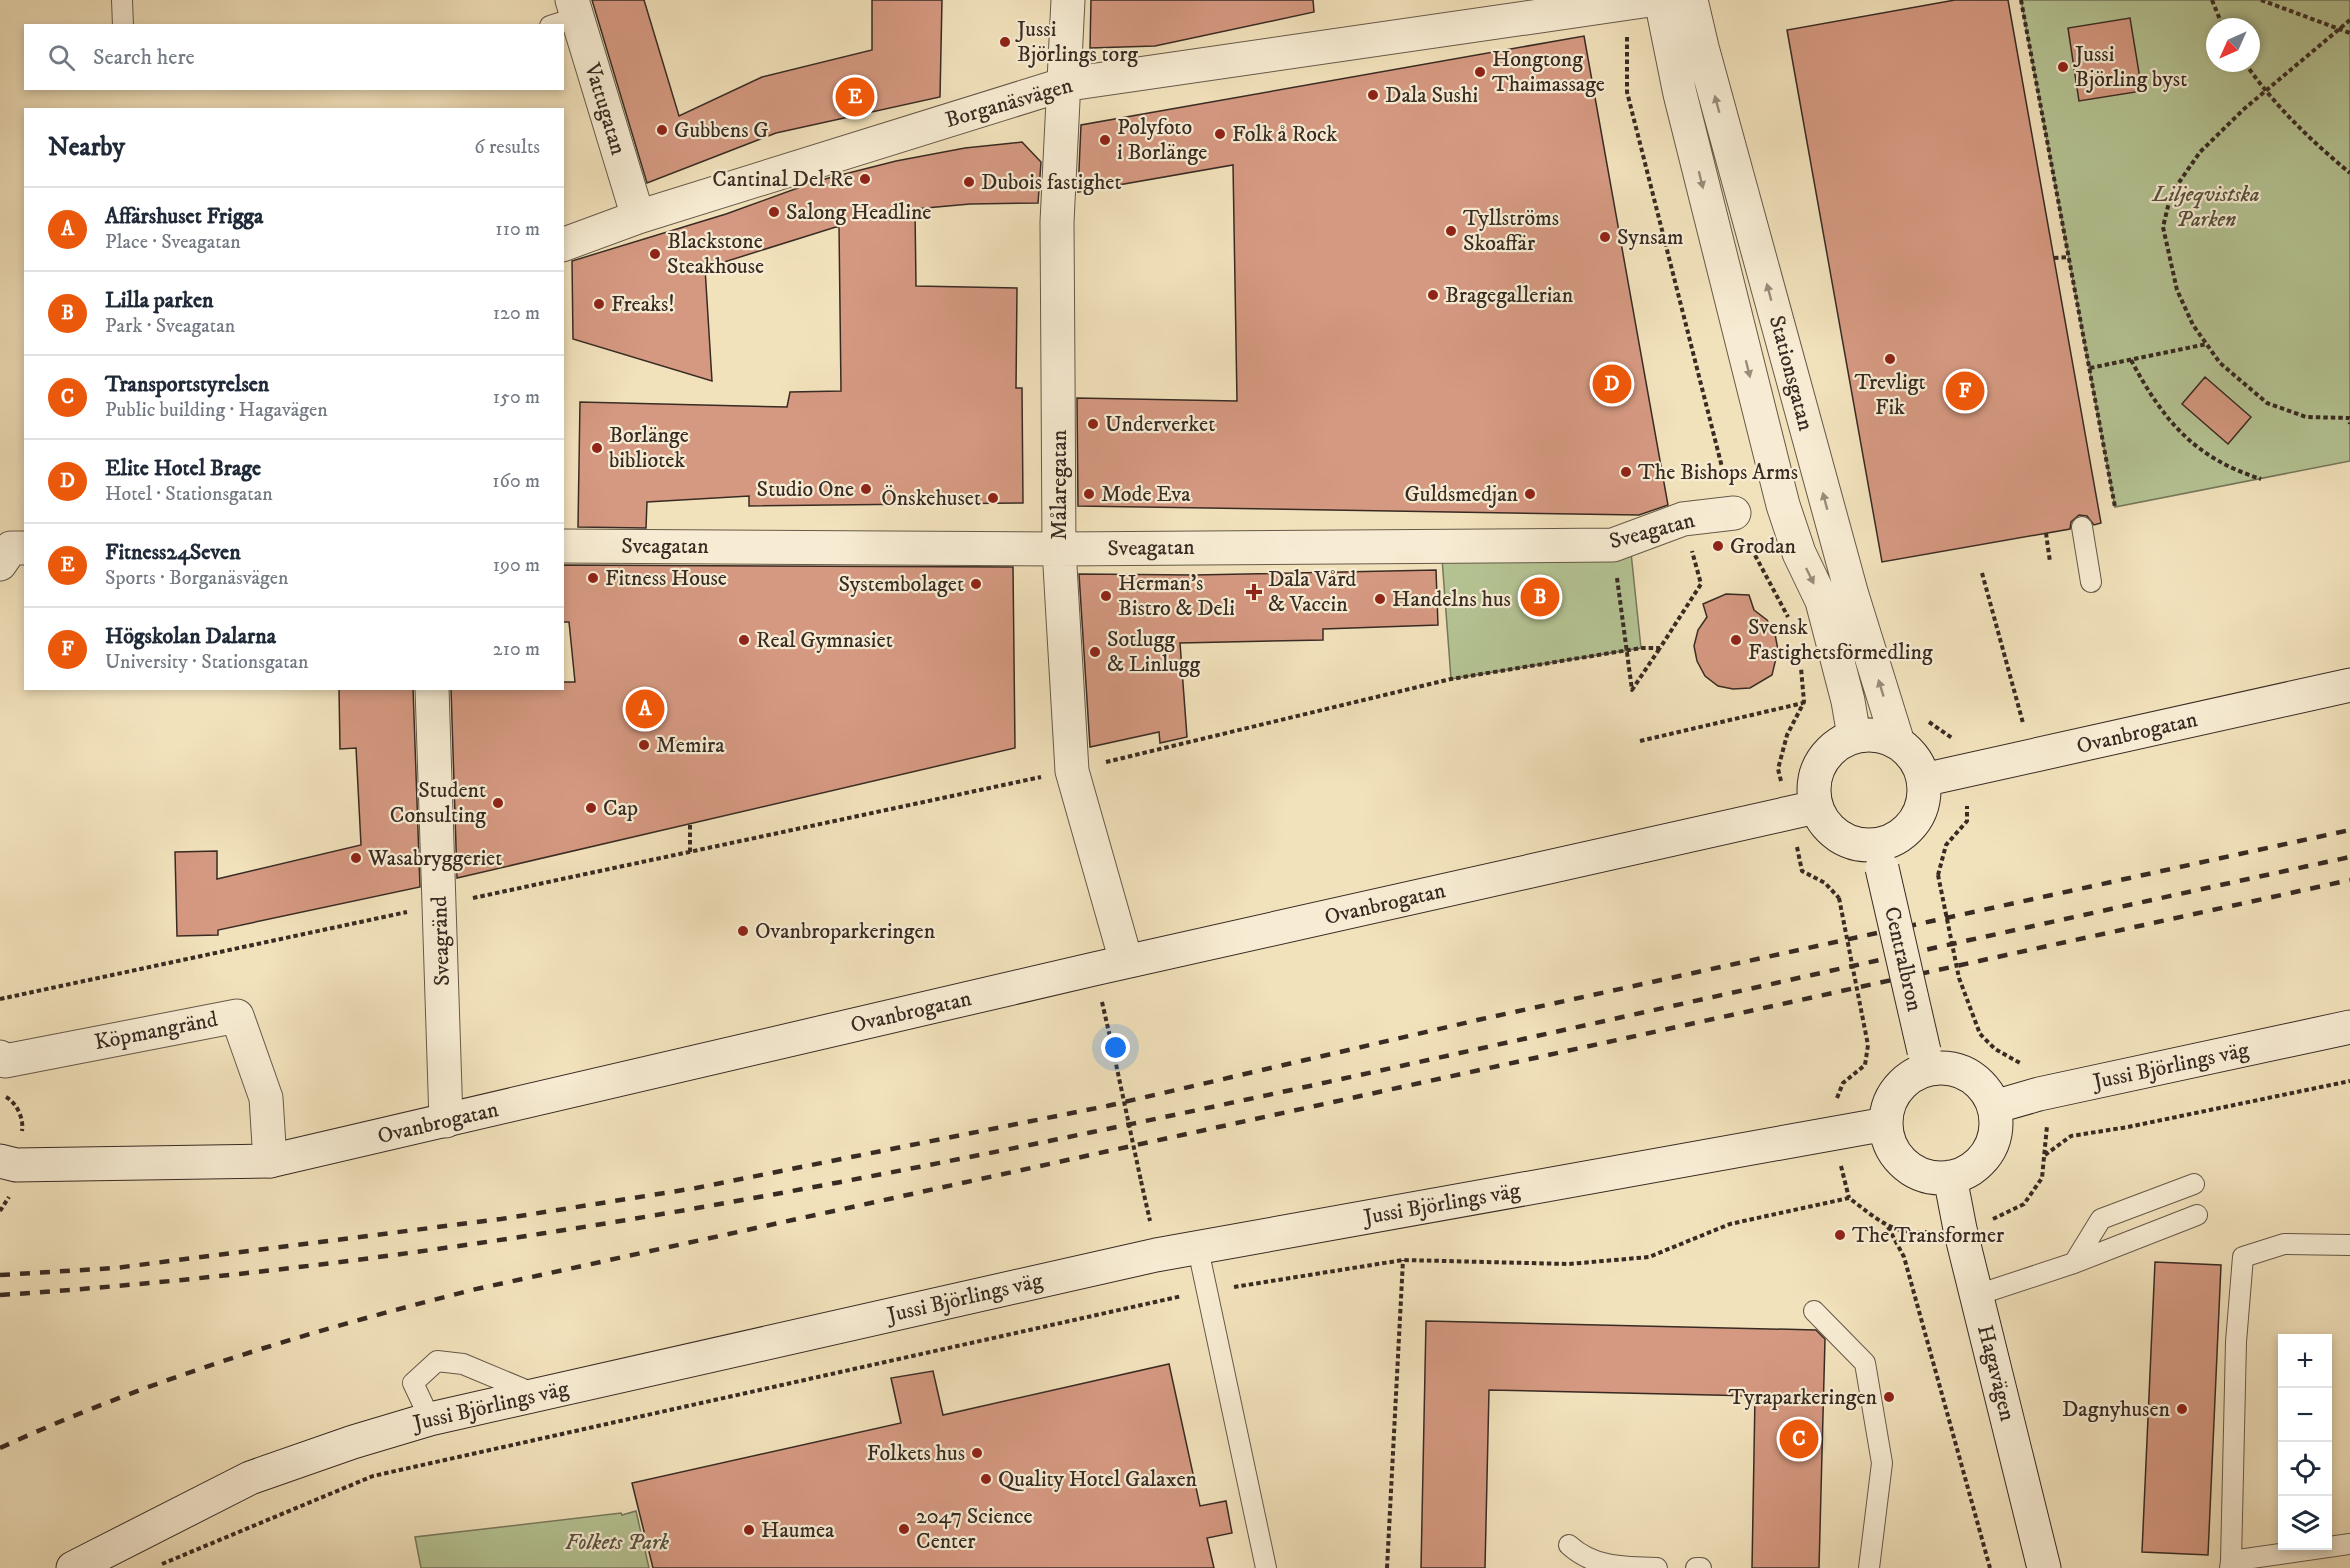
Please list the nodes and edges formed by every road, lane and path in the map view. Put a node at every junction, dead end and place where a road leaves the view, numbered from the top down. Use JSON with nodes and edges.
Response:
{"nodes":[{"id":1,"x":122,"y":0,"type":"edge"},
{"id":2,"x":1068,"y":0,"type":"edge"},
{"id":3,"x":1661,"y":0,"type":"edge"},
{"id":4,"x":1691,"y":0,"type":"edge"},
{"id":5,"x":2021,"y":0,"type":"edge"},
{"id":6,"x":2212,"y":0,"type":"edge"},
{"id":7,"x":2261,"y":0,"type":"edge"},
{"id":8,"x":1638,"y":2,"type":"edge"},
{"id":9,"x":567,"y":14,"type":"edge"},
{"id":10,"x":2219,"y":18,"type":"edge"},
{"id":11,"x":2350,"y":20,"type":"edge"},
{"id":12,"x":123,"y":24,"type":"edge"},
{"id":13,"x":2338,"y":29,"type":"junction"},
{"id":14,"x":2350,"y":33,"type":"edge"},
{"id":15,"x":2252,"y":72,"type":"edge"},
{"id":16,"x":1062,"y":85,"type":"junction"},
{"id":17,"x":2266,"y":91,"type":"junction"},
{"id":18,"x":2350,"y":173,"type":"edge"},
{"id":19,"x":638,"y":217,"type":"junction"},
{"id":20,"x":564,"y":244,"type":"edge"},
{"id":21,"x":2069,"y":257,"type":"junction"},
{"id":22,"x":2054,"y":258,"type":"dead end"},
{"id":23,"x":2207,"y":344,"type":"junction"},
{"id":24,"x":2131,"y":360,"type":"junction"},
{"id":25,"x":2090,"y":368,"type":"junction"},
{"id":26,"x":2350,"y":418,"type":"edge"},
{"id":27,"x":2350,"y":424,"type":"edge"},
{"id":28,"x":2261,"y":479,"type":"dead end"},
{"id":29,"x":2115,"y":507,"type":"dead end"},
{"id":30,"x":1734,"y":513,"type":"junction"},
{"id":31,"x":1683,"y":519,"type":"junction"},
{"id":32,"x":2082,"y":527,"type":"dead end"},
{"id":33,"x":2046,"y":533,"type":"dead end"},
{"id":34,"x":1613,"y":545,"type":"junction"},
{"id":35,"x":564,"y":546,"type":"edge"},
{"id":36,"x":1059,"y":549,"type":"junction"},
{"id":37,"x":2050,"y":562,"type":"dead end"},
{"id":38,"x":1982,"y":573,"type":"dead end"},
{"id":39,"x":2091,"y":582,"type":"dead end"},
{"id":40,"x":1791,"y":628,"type":"dead end"},
{"id":41,"x":1660,"y":648,"type":"junction"},
{"id":42,"x":1627,"y":650,"type":"junction"},
{"id":43,"x":1799,"y":659,"type":"dead end"},
{"id":44,"x":2350,"y":685,"type":"edge"},
{"id":45,"x":432,"y":690,"type":"edge"},
{"id":46,"x":1804,"y":702,"type":"junction"},
{"id":47,"x":2026,"y":732,"type":"dead end"},
{"id":48,"x":1854,"y":736,"type":"junction"},
{"id":49,"x":1640,"y":741,"type":"dead end"},
{"id":50,"x":1898,"y":744,"type":"junction"},
{"id":51,"x":1072,"y":771,"type":"junction"},
{"id":52,"x":1923,"y":780,"type":"junction"},
{"id":53,"x":1803,"y":811,"type":"junction"},
{"id":54,"x":690,"y":824,"type":"dead end"},
{"id":55,"x":690,"y":852,"type":"junction"},
{"id":56,"x":1879,"y":856,"type":"junction"},
{"id":57,"x":1938,"y":874,"type":"dead end"},
{"id":58,"x":440,"y":905,"type":"junction"},
{"id":59,"x":1126,"y":962,"type":"junction"},
{"id":60,"x":0,"y":999,"type":"edge"},
{"id":61,"x":1104,"y":1009,"type":"dead end"},
{"id":62,"x":2350,"y":1028,"type":"edge"},
{"id":63,"x":0,"y":1057,"type":"edge"},
{"id":64,"x":1926,"y":1060,"type":"junction"},
{"id":65,"x":2350,"y":1082,"type":"edge"},
{"id":66,"x":2039,"y":1094,"type":"junction"},
{"id":67,"x":1834,"y":1103,"type":"dead end"},
{"id":68,"x":1994,"y":1107,"type":"junction"},
{"id":69,"x":447,"y":1121,"type":"junction"},
{"id":70,"x":1886,"y":1124,"type":"junction"},
{"id":71,"x":2046,"y":1155,"type":"junction"},
{"id":72,"x":0,"y":1161,"type":"edge"},
{"id":73,"x":270,"y":1161,"type":"junction"},
{"id":74,"x":1950,"y":1177,"type":"junction"},
{"id":75,"x":2194,"y":1184,"type":"dead end"},
{"id":76,"x":1149,"y":1215,"type":"dead end"},
{"id":77,"x":2197,"y":1215,"type":"dead end"},
{"id":78,"x":1888,"y":1227,"type":"junction"},
{"id":79,"x":1960,"y":1229,"type":"junction"},
{"id":80,"x":2350,"y":1245,"type":"edge"},
{"id":81,"x":1198,"y":1249,"type":"junction"},
{"id":82,"x":1403,"y":1260,"type":"junction"},
{"id":83,"x":2074,"y":1263,"type":"junction"},
{"id":84,"x":1207,"y":1292,"type":"junction"},
{"id":85,"x":1977,"y":1295,"type":"junction"},
{"id":86,"x":1814,"y":1311,"type":"dead end"},
{"id":87,"x":537,"y":1395,"type":"junction"},
{"id":88,"x":430,"y":1419,"type":"junction"},
{"id":89,"x":2350,"y":1544,"type":"edge"},
{"id":90,"x":1569,"y":1545,"type":"dead end"},
{"id":91,"x":2231,"y":1564,"type":"edge"},
{"id":92,"x":73,"y":1568,"type":"edge"},
{"id":93,"x":153,"y":1568,"type":"edge"},
{"id":94,"x":1266,"y":1568,"type":"edge"},
{"id":95,"x":1387,"y":1568,"type":"edge"},
{"id":96,"x":1657,"y":1568,"type":"edge"},
{"id":97,"x":1696,"y":1568,"type":"edge"},
{"id":98,"x":1701,"y":1568,"type":"edge"},
{"id":99,"x":1869,"y":1568,"type":"edge"},
{"id":100,"x":1990,"y":1568,"type":"edge"},
{"id":101,"x":2044,"y":1568,"type":"edge"}],
"edges":[{"from":1,"to":12,"type":"lane"},
{"from":2,"to":16,"type":"street","name":"Målaregatan"},
{"from":3,"to":48,"type":"street","name":"Stationsgatan","one_way":true},
{"from":50,"to":4,"type":"street","name":"Stationsgatan","one_way":true},
{"from":5,"to":21,"type":"path"},
{"from":6,"to":10,"type":"path"},
{"from":7,"to":13,"type":"path"},
{"from":8,"to":16,"type":"street","name":"Borganäsvägen"},
{"from":8,"to":30,"type":"path"},
{"from":9,"to":19,"type":"street","name":"Vattugatan"},
{"from":11,"to":13,"type":"path"},
{"from":13,"to":14,"type":"path"},
{"from":13,"to":17,"type":"path"},
{"from":15,"to":17,"type":"path"},
{"from":16,"to":19,"type":"street","name":"Borganäsvägen"},
{"from":16,"to":36,"type":"street","name":"Målaregatan"},
{"from":17,"to":18,"type":"path"},
{"from":17,"to":23,"type":"path"},
{"from":19,"to":20,"type":"street","name":"Borganäsvägen"},
{"from":21,"to":22,"type":"path"},
{"from":21,"to":25,"type":"path"},
{"from":23,"to":24,"type":"path"},
{"from":23,"to":26,"type":"path"},
{"from":24,"to":25,"type":"path"},
{"from":24,"to":28,"type":"path"},
{"from":25,"to":29,"type":"path"},
{"from":26,"to":27,"type":"path"},
{"from":30,"to":31,"type":"street","name":"Sveagatan"},
{"from":30,"to":40,"type":"path"},
{"from":31,"to":34,"type":"street","name":"Sveagatan"},
{"from":31,"to":41,"type":"path"},
{"from":32,"to":39,"type":"lane"},
{"from":33,"to":37,"type":"path"},
{"from":34,"to":36,"type":"street","name":"Sveagatan"},
{"from":34,"to":42,"type":"path"},
{"from":35,"to":36,"type":"street","name":"Sveagatan"},
{"from":36,"to":51,"type":"street","name":"Målaregatan"},
{"from":38,"to":47,"type":"path"},
{"from":41,"to":42,"type":"path"},
{"from":41,"to":42,"type":"path"},
{"from":42,"to":51,"type":"path"},
{"from":43,"to":46,"type":"path"},
{"from":44,"to":52,"type":"street","name":"Ovanbrogatan"},
{"from":45,"to":58,"type":"street","name":"Sveagränd"},
{"from":46,"to":49,"type":"path"},
{"from":46,"to":53,"type":"path"},
{"from":48,"to":50,"type":"street"},
{"from":48,"to":53,"type":"street"},
{"from":50,"to":52,"type":"street"},
{"from":51,"to":55,"type":"path"},
{"from":51,"to":59,"type":"street","name":"Målaregatan"},
{"from":52,"to":56,"type":"street"},
{"from":53,"to":56,"type":"street"},
{"from":53,"to":59,"type":"street","name":"Ovanbrogatan"},
{"from":53,"to":67,"type":"path","bridge":true},
{"from":54,"to":55,"type":"path"},
{"from":55,"to":58,"type":"path"},
{"from":56,"to":64,"type":"street","name":"Centralbron","bridge":true},
{"from":57,"to":66,"type":"path","bridge":true},
{"from":58,"to":60,"type":"path"},
{"from":58,"to":69,"type":"street","name":"Sveagränd"},
{"from":59,"to":69,"type":"street","name":"Ovanbrogatan"},
{"from":61,"to":76,"type":"path","bridge":true},
{"from":62,"to":66,"type":"street","name":"Jussi Björlings väg"},
{"from":63,"to":73,"type":"street","name":"Köpmangränd"},
{"from":64,"to":68,"type":"street"},
{"from":64,"to":70,"type":"street"},
{"from":65,"to":71,"type":"path"},
{"from":66,"to":68,"type":"street","name":"Jussi Björlings väg"},
{"from":66,"to":71,"type":"path"},
{"from":68,"to":74,"type":"street"},
{"from":69,"to":73,"type":"street","name":"Ovanbrogatan"},
{"from":70,"to":74,"type":"street"},
{"from":70,"to":81,"type":"street","name":"Jussi Björlings väg"},
{"from":71,"to":79,"type":"path"},
{"from":72,"to":73,"type":"street","name":"Ovanbrogatan"},
{"from":74,"to":79,"type":"street","name":"Hagavägen"},
{"from":75,"to":83,"type":"lane"},
{"from":77,"to":83,"type":"lane"},
{"from":78,"to":79,"type":"path"},
{"from":78,"to":82,"type":"path"},
{"from":78,"to":100,"type":"path"},
{"from":79,"to":85,"type":"street","name":"Hagavägen"},
{"from":80,"to":91,"type":"lane"},
{"from":81,"to":84,"type":"lane"},
{"from":81,"to":87,"type":"street","name":"Jussi Björlings väg"},
{"from":82,"to":84,"type":"path"},
{"from":82,"to":95,"type":"path"},
{"from":83,"to":85,"type":"lane"},
{"from":84,"to":93,"type":"path"},
{"from":84,"to":94,"type":"lane"},
{"from":85,"to":101,"type":"street","name":"Hagavägen"},
{"from":86,"to":99,"type":"lane"},
{"from":87,"to":88,"type":"street","name":"Jussi Björlings väg"},
{"from":87,"to":88,"type":"lane"},
{"from":88,"to":92,"type":"street","name":"Jussi Björlings väg"},
{"from":89,"to":91,"type":"lane"},
{"from":90,"to":96,"type":"lane"},
{"from":97,"to":98,"type":"lane"}]}
